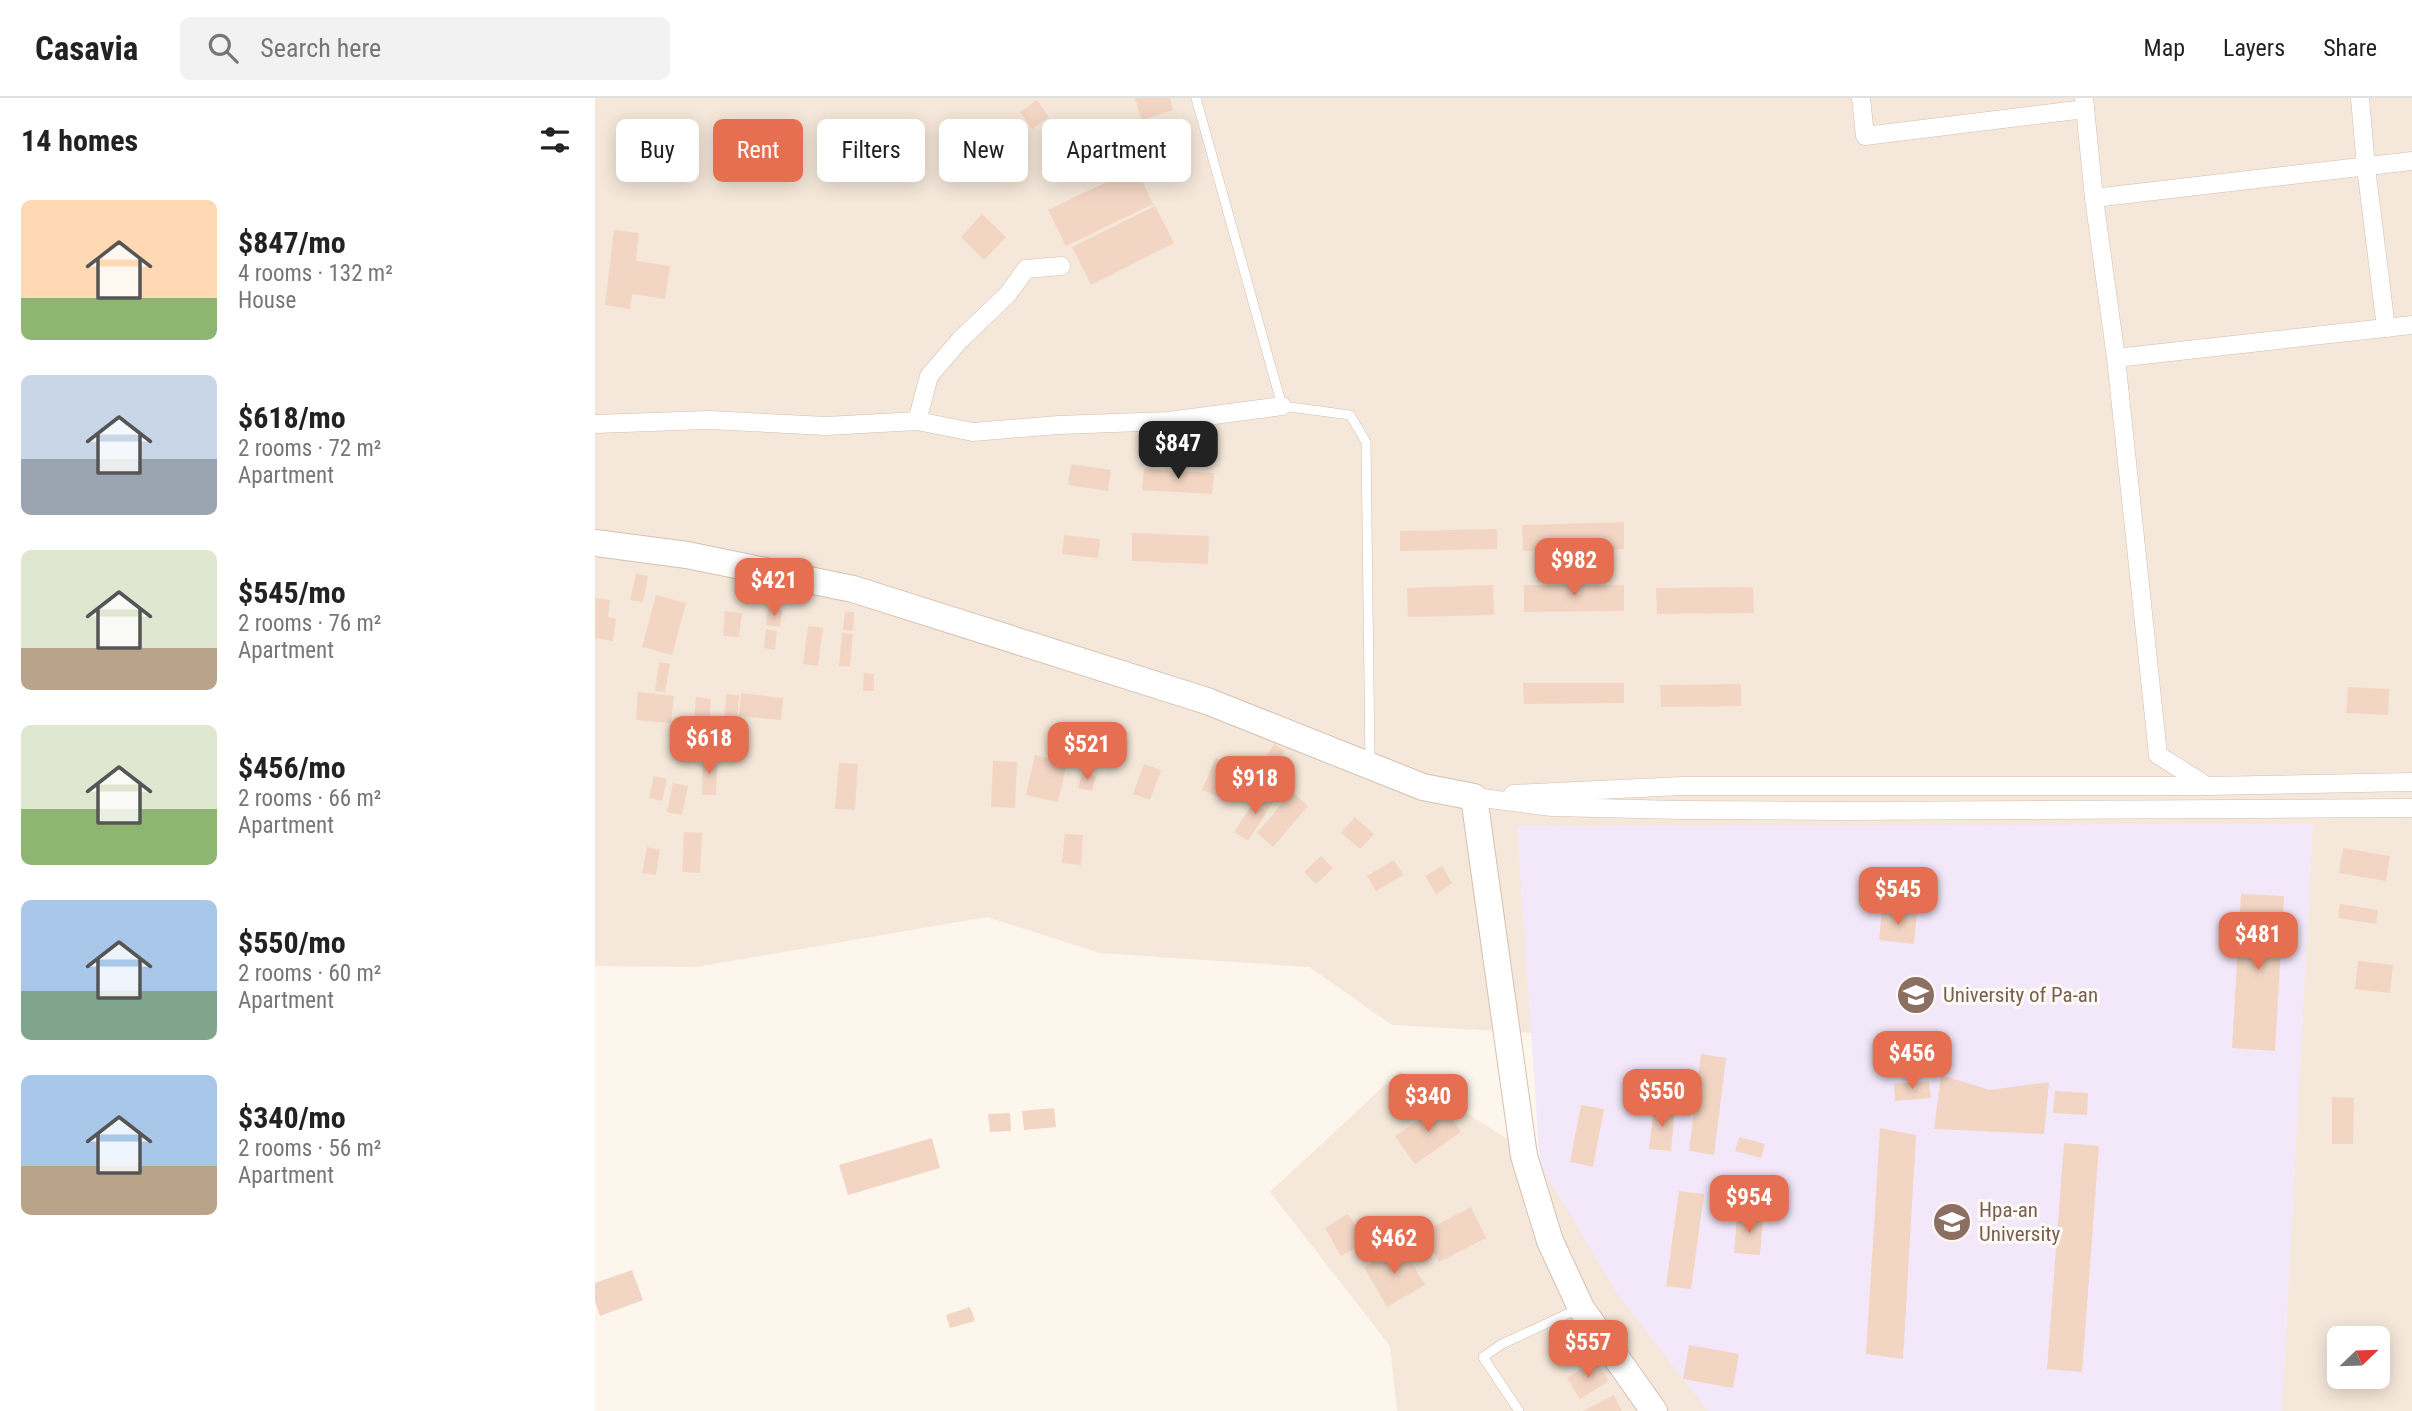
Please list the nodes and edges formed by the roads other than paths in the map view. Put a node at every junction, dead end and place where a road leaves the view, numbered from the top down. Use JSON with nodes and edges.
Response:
{"nodes":[{"id":1,"x":1196,"y":98,"type":"edge"},
{"id":2,"x":1861,"y":98,"type":"edge"},
{"id":3,"x":2360,"y":98,"type":"edge"},
{"id":4,"x":2085,"y":104,"type":"edge"},
{"id":5,"x":2412,"y":161,"type":"edge"},
{"id":6,"x":2366,"y":167,"type":"junction"},
{"id":7,"x":2094,"y":198,"type":"junction"},
{"id":8,"x":1061,"y":266,"type":"dead end"},
{"id":9,"x":2412,"y":325,"type":"edge"},
{"id":10,"x":2386,"y":328,"type":"junction"},
{"id":11,"x":2116,"y":358,"type":"junction"},
{"id":12,"x":1282,"y":406,"type":"junction"},
{"id":13,"x":917,"y":421,"type":"junction"},
{"id":14,"x":595,"y":424,"type":"edge"},
{"id":15,"x":595,"y":542,"type":"edge"},
{"id":16,"x":1371,"y":766,"type":"junction"},
{"id":17,"x":2412,"y":782,"type":"edge"},
{"id":18,"x":2378,"y":783,"type":"junction"},
{"id":19,"x":1682,"y":786,"type":"junction"},
{"id":20,"x":1990,"y":786,"type":"junction"},
{"id":21,"x":2207,"y":786,"type":"junction"},
{"id":22,"x":2013,"y":787,"type":"junction"},
{"id":23,"x":1474,"y":797,"type":"junction"},
{"id":24,"x":2378,"y":808,"type":"junction"},
{"id":25,"x":2412,"y":808,"type":"edge"},
{"id":26,"x":2207,"y":809,"type":"junction"},
{"id":27,"x":1682,"y":810,"type":"junction"},
{"id":28,"x":1989,"y":810,"type":"junction"},
{"id":29,"x":2012,"y":810,"type":"junction"},
{"id":30,"x":1581,"y":1308,"type":"junction"},
{"id":31,"x":1519,"y":1411,"type":"edge"},
{"id":32,"x":1654,"y":1411,"type":"edge"}],
"edges":[{"from":1,"to":12,"type":"lane"},
{"from":2,"to":4,"type":"street"},
{"from":3,"to":6,"type":"street"},
{"from":4,"to":7,"type":"street"},
{"from":5,"to":6,"type":"street"},
{"from":6,"to":7,"type":"street"},
{"from":6,"to":10,"type":"street"},
{"from":7,"to":11,"type":"street"},
{"from":8,"to":13,"type":"street"},
{"from":9,"to":10,"type":"street"},
{"from":10,"to":11,"type":"street"},
{"from":11,"to":21,"type":"street"},
{"from":12,"to":13,"type":"street"},
{"from":12,"to":16,"type":"lane"},
{"from":13,"to":14,"type":"street"},
{"from":15,"to":16,"type":"street"},
{"from":16,"to":23,"type":"street"},
{"from":17,"to":18,"type":"street"},
{"from":18,"to":21,"type":"street"},
{"from":18,"to":24,"type":"street"},
{"from":19,"to":20,"type":"street"},
{"from":19,"to":23,"type":"street"},
{"from":19,"to":27,"type":"street"},
{"from":20,"to":22,"type":"street"},
{"from":20,"to":28,"type":"lane"},
{"from":21,"to":22,"type":"street"},
{"from":21,"to":26,"type":"lane"},
{"from":22,"to":29,"type":"lane"},
{"from":23,"to":27,"type":"street"},
{"from":23,"to":30,"type":"street"},
{"from":24,"to":25,"type":"street"},
{"from":24,"to":26,"type":"street"},
{"from":26,"to":29,"type":"street"},
{"from":27,"to":28,"type":"street"},
{"from":28,"to":29,"type":"street"},
{"from":30,"to":31,"type":"lane"},
{"from":30,"to":32,"type":"street"}]}
